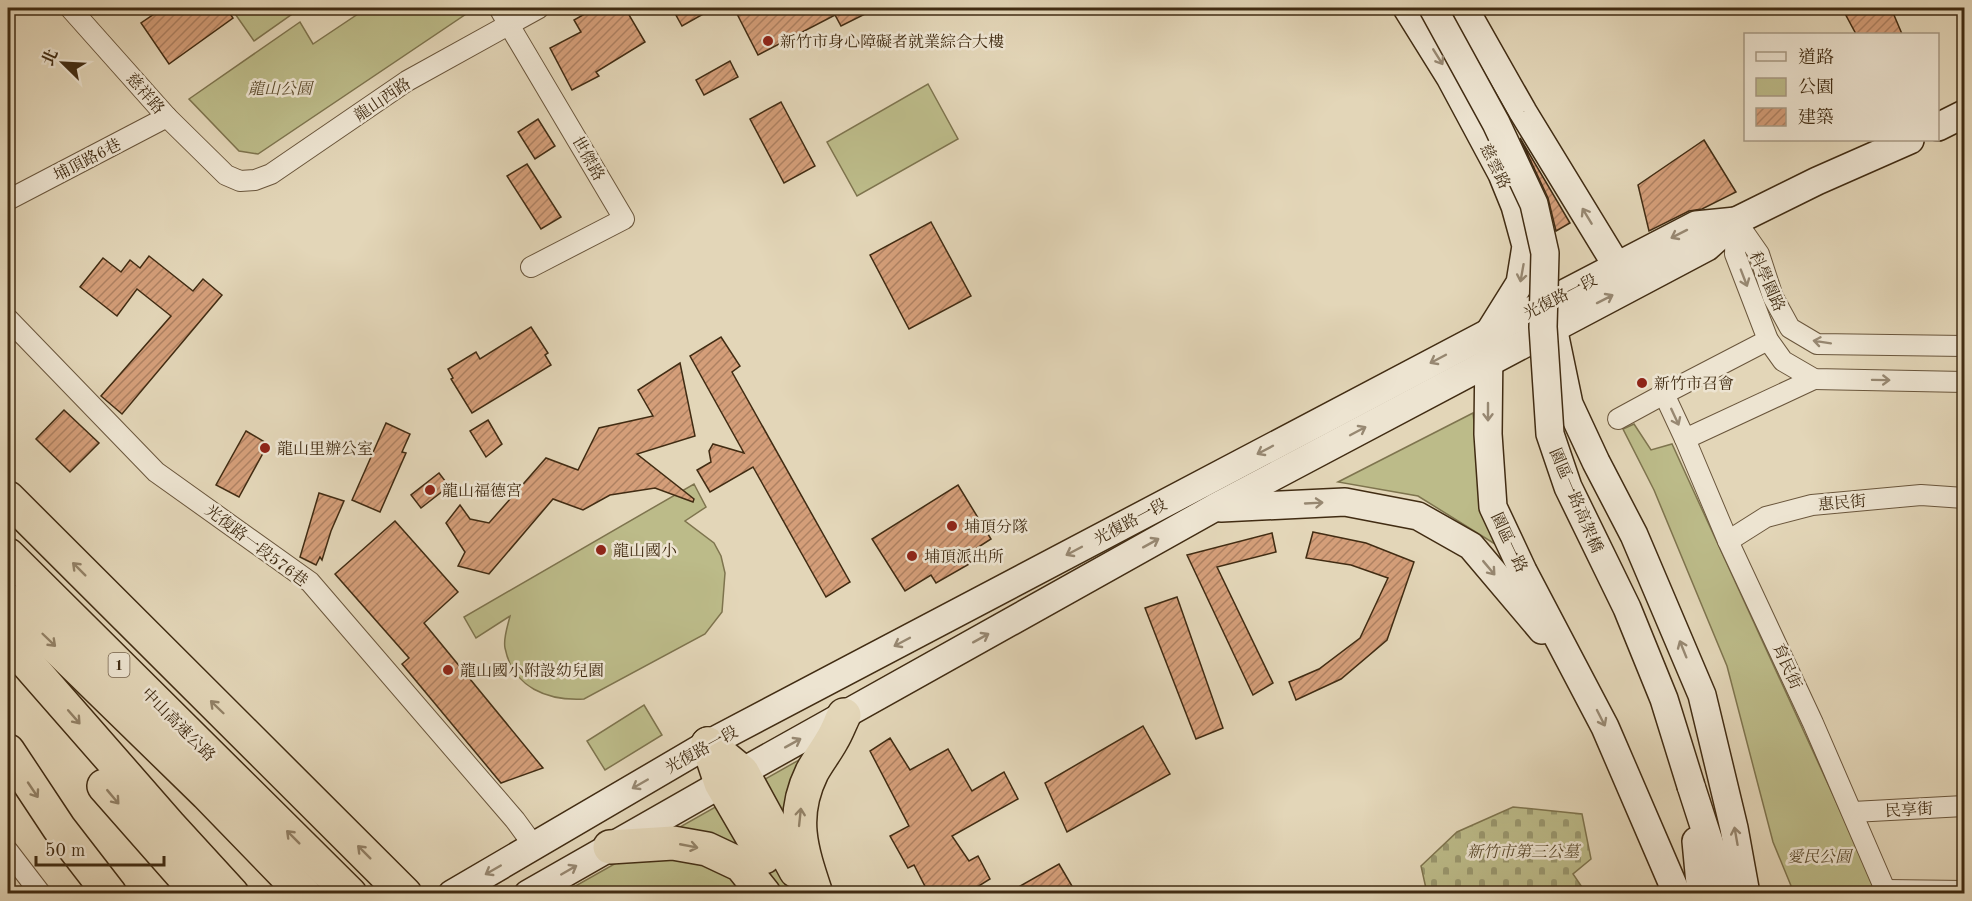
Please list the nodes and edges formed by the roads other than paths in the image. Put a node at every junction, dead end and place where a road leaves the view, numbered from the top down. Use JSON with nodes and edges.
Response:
{"nodes":[{"id":1,"x":539,"y":8,"type":"edge"},
{"id":2,"x":1407,"y":8,"type":"edge"},
{"id":3,"x":1433,"y":8,"type":"edge"},
{"id":4,"x":1464,"y":8,"type":"edge"},
{"id":5,"x":80,"y":11,"type":"edge"},
{"id":6,"x":504,"y":16,"type":"edge"},
{"id":7,"x":1965,"y":114,"type":"edge"},
{"id":8,"x":166,"y":117,"type":"junction"},
{"id":9,"x":1939,"y":127,"type":"edge"},
{"id":10,"x":1908,"y":141,"type":"edge"},
{"id":11,"x":226,"y":175,"type":"joint"},
{"id":12,"x":8,"y":200,"type":"edge"},
{"id":13,"x":1736,"y":221,"type":"junction"},
{"id":14,"x":1617,"y":266,"type":"junction"},
{"id":15,"x":531,"y":267,"type":"dead end"},
{"id":16,"x":8,"y":318,"type":"edge"},
{"id":17,"x":1553,"y":327,"type":"junction"},
{"id":18,"x":1490,"y":332,"type":"junction"},
{"id":19,"x":1768,"y":340,"type":"junction"},
{"id":20,"x":1523,"y":343,"type":"junction"},
{"id":21,"x":1965,"y":346,"type":"edge"},
{"id":22,"x":1489,"y":361,"type":"junction"},
{"id":23,"x":1814,"y":379,"type":"junction"},
{"id":24,"x":1965,"y":381,"type":"edge"},
{"id":25,"x":1664,"y":394,"type":"junction"},
{"id":26,"x":1618,"y":419,"type":"dead end"},
{"id":27,"x":1685,"y":439,"type":"junction"},
{"id":28,"x":1596,"y":462,"type":"junction"},
{"id":29,"x":8,"y":498,"type":"edge"},
{"id":30,"x":1965,"y":498,"type":"edge"},
{"id":31,"x":1214,"y":508,"type":"junction"},
{"id":32,"x":1728,"y":541,"type":"junction"},
{"id":33,"x":8,"y":555,"type":"edge"},
{"id":34,"x":8,"y":600,"type":"edge"},
{"id":35,"x":8,"y":641,"type":"edge"},
{"id":36,"x":1574,"y":666,"type":"junction"},
{"id":37,"x":8,"y":672,"type":"edge"},
{"id":38,"x":844,"y":715,"type":"junction"},
{"id":39,"x":708,"y":744,"type":"junction"},
{"id":40,"x":8,"y":751,"type":"edge"},
{"id":41,"x":731,"y":777,"type":"junction"},
{"id":42,"x":218,"y":784,"type":"junction"},
{"id":43,"x":1691,"y":786,"type":"junction"},
{"id":44,"x":1965,"y":806,"type":"edge"},
{"id":45,"x":1853,"y":812,"type":"junction"},
{"id":46,"x":59,"y":828,"type":"junction"},
{"id":47,"x":159,"y":833,"type":"junction"},
{"id":48,"x":534,"y":846,"type":"junction"},
{"id":49,"x":610,"y":847,"type":"junction"},
{"id":50,"x":8,"y":851,"type":"edge"},
{"id":51,"x":1965,"y":891,"type":"edge"},
{"id":52,"x":1886,"y":892,"type":"edge"},
{"id":53,"x":41,"y":894,"type":"edge"},
{"id":54,"x":94,"y":894,"type":"edge"},
{"id":55,"x":110,"y":894,"type":"edge"},
{"id":56,"x":199,"y":894,"type":"edge"},
{"id":57,"x":232,"y":894,"type":"edge"},
{"id":58,"x":304,"y":894,"type":"edge"},
{"id":59,"x":350,"y":894,"type":"edge"},
{"id":60,"x":405,"y":894,"type":"edge"},
{"id":61,"x":452,"y":894,"type":"edge"},
{"id":62,"x":528,"y":894,"type":"edge"},
{"id":63,"x":764,"y":894,"type":"edge"},
{"id":64,"x":782,"y":894,"type":"edge"},
{"id":65,"x":807,"y":894,"type":"edge"},
{"id":66,"x":816,"y":894,"type":"edge"},
{"id":67,"x":1677,"y":894,"type":"edge"},
{"id":68,"x":1701,"y":894,"type":"edge"},
{"id":69,"x":1726,"y":894,"type":"edge"},
{"id":70,"x":1746,"y":894,"type":"edge"}],
"edges":[{"from":1,"to":6,"type":"street","name":"龍山西路"},
{"from":2,"to":18,"type":"main road","name":"慈雲路","one_way":true},
{"from":3,"to":43,"type":"main road","name":"園區一路高架橋","bridge":true},
{"from":14,"to":4,"type":"main road","one_way":true},
{"from":5,"to":8,"type":"street","name":"慈祥路"},
{"from":6,"to":11,"type":"street","name":"龍山西路"},
{"from":6,"to":15,"type":"street","name":"世傑路"},
{"from":7,"to":9,"type":"main road"},
{"from":8,"to":11,"type":"street","name":"慈祥路"},
{"from":8,"to":12,"type":"street","name":"埔頂路6巷"},
{"from":10,"to":13,"type":"main road","name":"光復路一段"},
{"from":13,"to":14,"type":"main road","name":"光復路一段","one_way":true},
{"from":17,"to":13,"type":"main road","name":"光復路一段","one_way":true},
{"from":13,"to":19,"type":"street","name":"科學園路","one_way":true},
{"from":21,"to":13,"type":"street","name":"科學園路","one_way":true},
{"from":14,"to":18,"type":"main road","name":"光復路一段"},
{"from":16,"to":48,"type":"street","name":"光復路一段576巷"},
{"from":17,"to":20,"type":"main road","name":"光復路一段"},
{"from":17,"to":28,"type":"main road"},
{"from":18,"to":20,"type":"main road"},
{"from":18,"to":22,"type":"main road","name":"園區一路"},
{"from":18,"to":39,"type":"main road","name":"光復路一段","one_way":true},
{"from":19,"to":23,"type":"street","name":"科學園路"},
{"from":19,"to":25,"type":"street"},
{"from":20,"to":22,"type":"main road","name":"光復路一段"},
{"from":20,"to":28,"type":"main road"},
{"from":31,"to":22,"type":"main road","name":"光復路一段","one_way":true},
{"from":22,"to":36,"type":"main road","name":"園區一路","one_way":true},
{"from":23,"to":24,"type":"street","name":"科學園路","one_way":true},
{"from":23,"to":27,"type":"street","name":"科學園路"},
{"from":25,"to":26,"type":"street"},
{"from":25,"to":27,"type":"street","one_way":true},
{"from":27,"to":32,"type":"street","name":"育民街"},
{"from":70,"to":28,"type":"main road","one_way":true},
{"from":60,"to":29,"type":"highway","one_way":true},
{"from":30,"to":32,"type":"street","name":"惠民街"},
{"from":31,"to":36,"type":"main road","one_way":true},
{"from":38,"to":31,"type":"main road","name":"光復路一段","one_way":true},
{"from":32,"to":45,"type":"street","name":"育民街"},
{"from":33,"to":42,"type":"highway","name":"中山高速公路","number":"1"},
{"from":34,"to":42,"type":"highway","name":"中山高速公路","number":"1","one_way":true},
{"from":35,"to":47,"type":"highway","one_way":true},
{"from":36,"to":67,"type":"main road","name":"園區一路","one_way":true},
{"from":37,"to":47,"type":"highway","one_way":true},
{"from":41,"to":38,"type":"main road","name":"光復路一段","one_way":true},
{"from":66,"to":38,"type":"highway","one_way":true},
{"from":39,"to":41,"type":"highway"},
{"from":39,"to":48,"type":"main road","name":"光復路一段","one_way":true},
{"from":40,"to":46,"type":"highway","one_way":true},
{"from":41,"to":49,"type":"main road","name":"光復路一段"},
{"from":41,"to":64,"type":"highway"},
{"from":41,"to":65,"type":"highway"},
{"from":42,"to":58,"type":"highway","name":"中山高速公路","number":"1"},
{"from":59,"to":42,"type":"highway","name":"中山高速公路","number":"1","one_way":true},
{"from":43,"to":68,"type":"main road"},
{"from":43,"to":69,"type":"main road"},
{"from":44,"to":45,"type":"street","name":"民享街"},
{"from":45,"to":52,"type":"street","name":"育民街"},
{"from":46,"to":54,"type":"highway"},
{"from":46,"to":55,"type":"highway"},
{"from":47,"to":56,"type":"highway"},
{"from":47,"to":57,"type":"highway"},
{"from":48,"to":61,"type":"main road","name":"光復路一段","one_way":true},
{"from":62,"to":49,"type":"main road","name":"光復路一段","one_way":true},
{"from":49,"to":63,"type":"highway","one_way":true},
{"from":50,"to":53,"type":"street"},
{"from":51,"to":52,"type":"street"}]}
